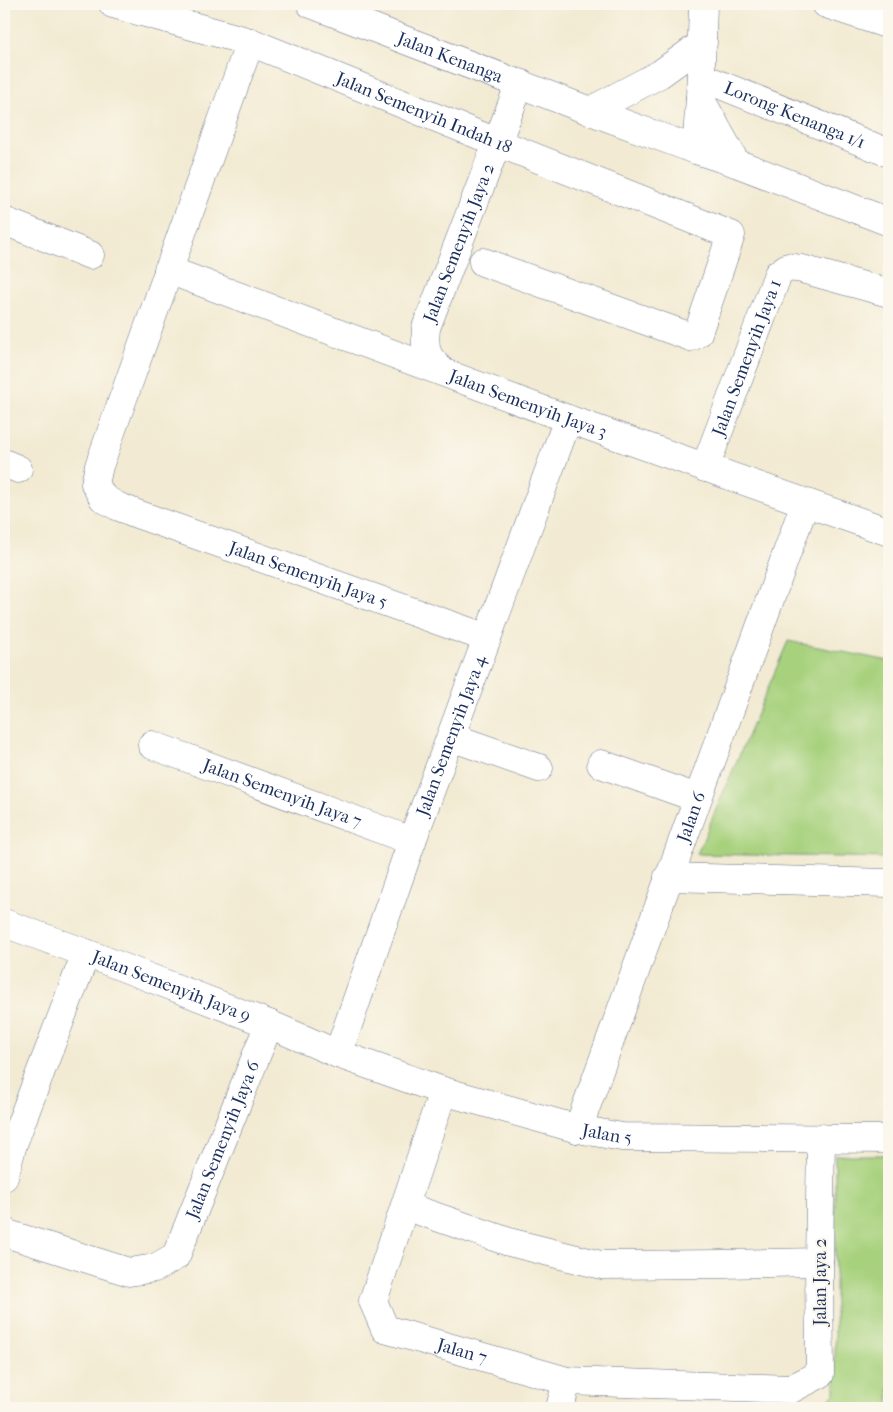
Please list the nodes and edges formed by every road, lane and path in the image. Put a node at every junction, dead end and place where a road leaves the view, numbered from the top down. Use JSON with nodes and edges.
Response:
{"nodes":[{"id":1,"x":113,"y":4,"type":"edge"},
{"id":2,"x":311,"y":4,"type":"edge"},
{"id":3,"x":704,"y":4,"type":"edge"},
{"id":4,"x":826,"y":4,"type":"edge"},
{"id":5,"x":889,"y":25,"type":"edge"},
{"id":6,"x":250,"y":42,"type":"junction"},
{"id":7,"x":703,"y":43,"type":"junction"},
{"id":8,"x":520,"y":83,"type":"junction"},
{"id":9,"x":701,"y":88,"type":"junction"},
{"id":10,"x":590,"y":111,"type":"junction"},
{"id":11,"x":496,"y":142,"type":"junction"},
{"id":12,"x":696,"y":150,"type":"junction"},
{"id":13,"x":889,"y":153,"type":"edge"},
{"id":14,"x":736,"y":163,"type":"junction"},
{"id":15,"x":4,"y":220,"type":"edge"},
{"id":16,"x":889,"y":222,"type":"edge"},
{"id":17,"x":90,"y":255,"type":"dead end"},
{"id":18,"x":483,"y":262,"type":"dead end"},
{"id":19,"x":168,"y":270,"type":"junction"},
{"id":20,"x":889,"y":293,"type":"edge"},
{"id":21,"x":442,"y":371,"type":"junction"},
{"id":22,"x":568,"y":420,"type":"junction"},
{"id":23,"x":705,"y":468,"type":"junction"},
{"id":24,"x":805,"y":503,"type":"junction"},
{"id":25,"x":889,"y":532,"type":"edge"},
{"id":26,"x":487,"y":638,"type":"junction"},
{"id":27,"x":451,"y":737,"type":"junction"},
{"id":28,"x":152,"y":745,"type":"dead end"},
{"id":29,"x":601,"y":764,"type":"dead end"},
{"id":30,"x":539,"y":768,"type":"dead end"},
{"id":31,"x":697,"y":798,"type":"junction"},
{"id":32,"x":412,"y":841,"type":"junction"},
{"id":33,"x":668,"y":877,"type":"junction"},
{"id":34,"x":889,"y":883,"type":"edge"},
{"id":35,"x":4,"y":923,"type":"edge"},
{"id":36,"x":86,"y":953,"type":"junction"},
{"id":37,"x":270,"y":1024,"type":"junction"},
{"id":38,"x":338,"y":1054,"type":"junction"},
{"id":39,"x":443,"y":1091,"type":"junction"},
{"id":40,"x":578,"y":1129,"type":"junction"},
{"id":41,"x":821,"y":1138,"type":"junction"},
{"id":42,"x":889,"y":1139,"type":"edge"},
{"id":43,"x":8,"y":1142,"type":"edge"},
{"id":44,"x":4,"y":1177,"type":"edge"},
{"id":45,"x":404,"y":1206,"type":"junction"},
{"id":46,"x":4,"y":1231,"type":"edge"},
{"id":47,"x":819,"y":1262,"type":"junction"},
{"id":48,"x":567,"y":1381,"type":"junction"},
{"id":49,"x":792,"y":1399,"type":"edge"},
{"id":50,"x":560,"y":1408,"type":"edge"}],
"edges":[{"from":1,"to":6,"type":"street","name":"Jalan Semenyih Indah 18"},
{"from":2,"to":8,"type":"street","name":"Jalan Kenanga"},
{"from":3,"to":7,"type":"street"},
{"from":4,"to":5,"type":"street"},
{"from":6,"to":11,"type":"street","name":"Jalan Semenyih Indah 18"},
{"from":6,"to":19,"type":"street","name":"Jalan Semenyih Jaya 5"},
{"from":7,"to":9,"type":"street"},
{"from":7,"to":10,"type":"street"},
{"from":8,"to":10,"type":"street","name":"Jalan Kenanga"},
{"from":8,"to":11,"type":"street","name":"Jalan Semenyih Jaya 2"},
{"from":9,"to":12,"type":"street"},
{"from":9,"to":13,"type":"street","name":"Lorong Kenanga 1/1"},
{"from":9,"to":14,"type":"street"},
{"from":10,"to":12,"type":"street","name":"Jalan Kenanga"},
{"from":11,"to":18,"type":"street","name":"Jalan Semenyih Indah 18"},
{"from":11,"to":21,"type":"street","name":"Jalan Semenyih Jaya 2"},
{"from":12,"to":14,"type":"street","name":"Jalan Kenanga"},
{"from":14,"to":16,"type":"street","name":"Jalan Kenanga"},
{"from":15,"to":17,"type":"street"},
{"from":19,"to":21,"type":"street","name":"Jalan Semenyih Jaya 3"},
{"from":19,"to":26,"type":"street","name":"Jalan Semenyih Jaya 5"},
{"from":20,"to":23,"type":"street","name":"Jalan Semenyih Jaya 1"},
{"from":21,"to":22,"type":"street","name":"Jalan Semenyih Jaya 3"},
{"from":22,"to":23,"type":"street","name":"Jalan Semenyih Jaya 3"},
{"from":22,"to":26,"type":"street","name":"Jalan Semenyih Jaya 4"},
{"from":23,"to":24,"type":"street","name":"Jalan Semenyih Jaya 3"},
{"from":24,"to":25,"type":"street","name":"Jalan Semenyih Jaya 3"},
{"from":24,"to":31,"type":"street","name":"Jalan 6"},
{"from":26,"to":27,"type":"street","name":"Jalan Semenyih Jaya 4"},
{"from":27,"to":30,"type":"street"},
{"from":27,"to":32,"type":"street","name":"Jalan Semenyih Jaya 4"},
{"from":28,"to":32,"type":"street","name":"Jalan Semenyih Jaya 7"},
{"from":29,"to":31,"type":"street"},
{"from":31,"to":33,"type":"street","name":"Jalan 6"},
{"from":32,"to":38,"type":"street","name":"Jalan Semenyih Jaya 4"},
{"from":33,"to":34,"type":"street"},
{"from":33,"to":40,"type":"street","name":"Jalan 6"},
{"from":35,"to":36,"type":"street","name":"Jalan Semenyih Jaya 9"},
{"from":36,"to":37,"type":"street","name":"Jalan Semenyih Jaya 9"},
{"from":36,"to":43,"type":"street"},
{"from":37,"to":38,"type":"street","name":"Jalan Semenyih Jaya 9"},
{"from":37,"to":46,"type":"street","name":"Jalan Semenyih Jaya 6"},
{"from":38,"to":39,"type":"street","name":"Jalan 5"},
{"from":39,"to":40,"type":"street","name":"Jalan 5"},
{"from":39,"to":45,"type":"street","name":"Jalan 7"},
{"from":40,"to":41,"type":"street","name":"Jalan 5"},
{"from":41,"to":42,"type":"street","name":"Jalan 5"},
{"from":41,"to":47,"type":"street","name":"Jalan Jaya 2"},
{"from":43,"to":44,"type":"street"},
{"from":45,"to":47,"type":"street"},
{"from":45,"to":48,"type":"street","name":"Jalan 7"},
{"from":47,"to":49,"type":"street","name":"Jalan Jaya 2"},
{"from":48,"to":49,"type":"street","name":"Jalan 7"},
{"from":48,"to":50,"type":"street"}]}
